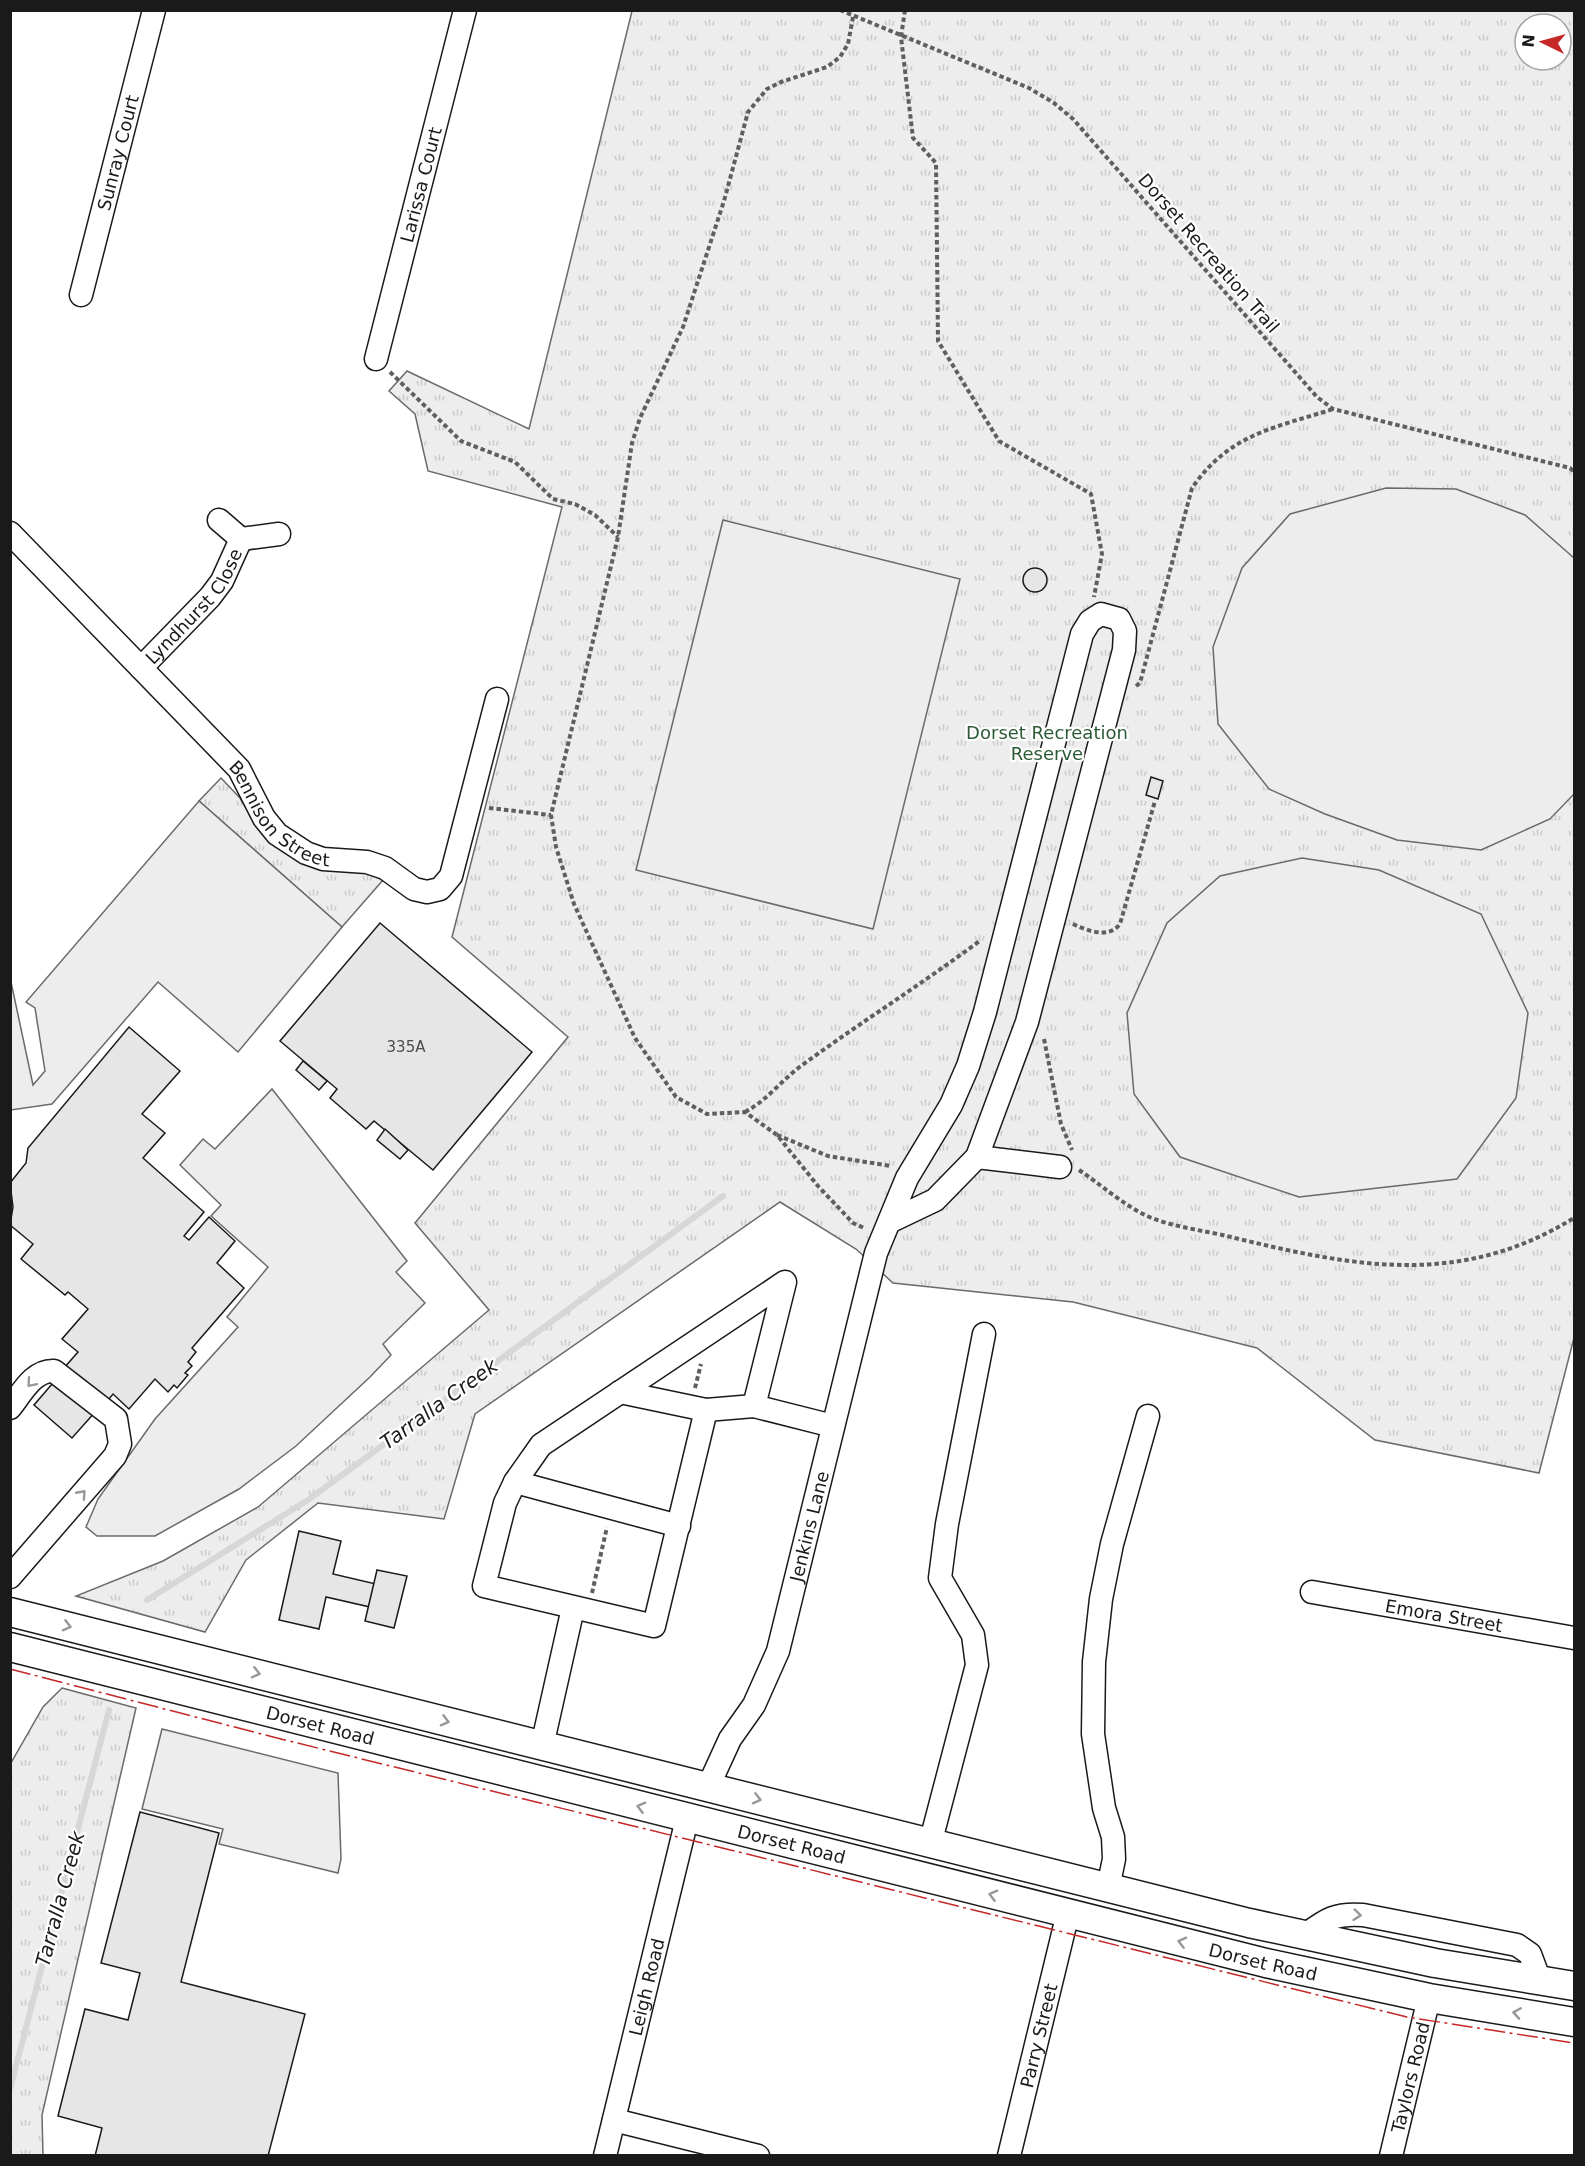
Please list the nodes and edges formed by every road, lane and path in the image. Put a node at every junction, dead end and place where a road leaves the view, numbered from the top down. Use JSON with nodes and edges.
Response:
{"nodes":[{"id":1,"x":154,"y":10,"type":"edge"},
{"id":2,"x":465,"y":10,"type":"edge"},
{"id":3,"x":840,"y":10,"type":"edge"},
{"id":4,"x":905,"y":10,"type":"edge"},
{"id":5,"x":853,"y":17,"type":"junction"},
{"id":6,"x":901,"y":37,"type":"junction"},
{"id":7,"x":81,"y":295,"type":"dead end"},
{"id":8,"x":376,"y":359,"type":"joint"},
{"id":9,"x":1334,"y":409,"type":"junction"},
{"id":10,"x":1575,"y":472,"type":"edge"},
{"id":11,"x":219,"y":520,"type":"dead end"},
{"id":12,"x":10,"y":533,"type":"edge"},
{"id":13,"x":279,"y":534,"type":"dead end"},
{"id":14,"x":618,"y":537,"type":"junction"},
{"id":15,"x":241,"y":539,"type":"junction"},
{"id":16,"x":1090,"y":621,"type":"junction"},
{"id":17,"x":141,"y":668,"type":"junction"},
{"id":18,"x":497,"y":699,"type":"dead end"},
{"id":19,"x":1112,"y":700,"type":"junction"},
{"id":20,"x":1155,"y":801,"type":"dead end"},
{"id":21,"x":470,"y":806,"type":"junction"},
{"id":22,"x":551,"y":815,"type":"junction"},
{"id":23,"x":1056,"y":917,"type":"junction"},
{"id":24,"x":1007,"y":925,"type":"junction"},
{"id":25,"x":1044,"y":1036,"type":"dead end"},
{"id":26,"x":745,"y":1112,"type":"junction"},
{"id":27,"x":777,"y":1135,"type":"junction"},
{"id":28,"x":977,"y":1157,"type":"junction"},
{"id":29,"x":1072,"y":1162,"type":"junction"},
{"id":30,"x":907,"y":1178,"type":"junction"},
{"id":31,"x":1575,"y":1218,"type":"edge"},
{"id":32,"x":883,"y":1237,"type":"junction"},
{"id":33,"x":708,"y":1334,"type":"junction"},
{"id":34,"x":984,"y":1334,"type":"dead end"},
{"id":35,"x":620,"y":1392,"type":"junction"},
{"id":36,"x":754,"y":1406,"type":"junction"},
{"id":37,"x":10,"y":1408,"type":"edge"},
{"id":38,"x":698,"y":1408,"type":"junction"},
{"id":39,"x":1148,"y":1416,"type":"dead end"},
{"id":40,"x":832,"y":1426,"type":"junction"},
{"id":41,"x":515,"y":1482,"type":"junction"},
{"id":42,"x":612,"y":1509,"type":"junction"},
{"id":43,"x":679,"y":1526,"type":"junction"},
{"id":44,"x":10,"y":1577,"type":"edge"},
{"id":45,"x":1312,"y":1592,"type":"dead end"},
{"id":46,"x":580,"y":1610,"type":"junction"},
{"id":47,"x":10,"y":1612,"type":"edge"},
{"id":48,"x":1575,"y":1638,"type":"edge"},
{"id":49,"x":10,"y":1647,"type":"edge"},
{"id":50,"x":362,"y":1700,"type":"junction"},
{"id":51,"x":352,"y":1734,"type":"junction"},
{"id":52,"x":542,"y":1746,"type":"junction"},
{"id":53,"x":708,"y":1787,"type":"junction"},
{"id":54,"x":687,"y":1819,"type":"junction"},
{"id":55,"x":930,"y":1844,"type":"junction"},
{"id":56,"x":1108,"y":1888,"type":"junction"},
{"id":57,"x":1068,"y":1914,"type":"junction"},
{"id":58,"x":1305,"y":1935,"type":"junction"},
{"id":59,"x":1436,"y":1963,"type":"junction"},
{"id":60,"x":1540,"y":1981,"type":"junction"},
{"id":61,"x":1575,"y":1986,"type":"edge"},
{"id":62,"x":1429,"y":1998,"type":"junction"},
{"id":63,"x":1575,"y":2022,"type":"edge"},
{"id":64,"x":614,"y":2120,"type":"junction"},
{"id":65,"x":605,"y":2156,"type":"edge"},
{"id":66,"x":758,"y":2156,"type":"edge"},
{"id":67,"x":1009,"y":2156,"type":"edge"},
{"id":68,"x":1391,"y":2156,"type":"edge"}],
"edges":[{"from":1,"to":7,"type":"street","name":"Sunray Court"},
{"from":2,"to":8,"type":"street","name":"Larissa Court"},
{"from":3,"to":5,"type":"path","name":"Dorset Recreation Trail"},
{"from":4,"to":6,"type":"path"},
{"from":5,"to":6,"type":"path","name":"Dorset Recreation Trail"},
{"from":5,"to":14,"type":"path"},
{"from":6,"to":9,"type":"path","name":"Dorset Recreation Trail"},
{"from":6,"to":16,"type":"path"},
{"from":8,"to":14,"type":"path"},
{"from":9,"to":10,"type":"path","name":"Dorset Recreation Trail"},
{"from":9,"to":19,"type":"path"},
{"from":11,"to":15,"type":"street","name":"Lyndhurst Close"},
{"from":12,"to":17,"type":"street","name":"Bennison Street"},
{"from":13,"to":15,"type":"street","name":"Lyndhurst Close"},
{"from":14,"to":22,"type":"path"},
{"from":15,"to":17,"type":"street","name":"Lyndhurst Close"},
{"from":16,"to":19,"type":"street"},
{"from":16,"to":24,"type":"street","name":"Jenkins Lane"},
{"from":17,"to":21,"type":"street","name":"Bennison Street"},
{"from":18,"to":21,"type":"street","name":"Bennison Street"},
{"from":19,"to":23,"type":"street"},
{"from":20,"to":23,"type":"path"},
{"from":21,"to":22,"type":"path"},
{"from":22,"to":26,"type":"path"},
{"from":23,"to":28,"type":"street"},
{"from":24,"to":26,"type":"path"},
{"from":24,"to":30,"type":"street","name":"Jenkins Lane"},
{"from":25,"to":29,"type":"path"},
{"from":26,"to":27,"type":"path"},
{"from":27,"to":30,"type":"path"},
{"from":27,"to":32,"type":"path"},
{"from":28,"to":29,"type":"street"},
{"from":28,"to":32,"type":"street"},
{"from":29,"to":31,"type":"path"},
{"from":30,"to":32,"type":"street","name":"Jenkins Lane"},
{"from":32,"to":40,"type":"street","name":"Jenkins Lane"},
{"from":33,"to":35,"type":"street"},
{"from":33,"to":36,"type":"street"},
{"from":33,"to":38,"type":"path"},
{"from":34,"to":55,"type":"street"},
{"from":35,"to":38,"type":"street"},
{"from":35,"to":41,"type":"street"},
{"from":36,"to":38,"type":"street"},
{"from":36,"to":40,"type":"street"},
{"from":44,"to":37,"type":"street","one_way":true},
{"from":38,"to":43,"type":"street"},
{"from":39,"to":56,"type":"street"},
{"from":40,"to":53,"type":"street","name":"Jenkins Lane"},
{"from":41,"to":42,"type":"street"},
{"from":41,"to":46,"type":"street"},
{"from":42,"to":43,"type":"street"},
{"from":42,"to":46,"type":"path"},
{"from":43,"to":46,"type":"street"},
{"from":45,"to":48,"type":"street","name":"Emora Street"},
{"from":46,"to":52,"type":"street"},
{"from":47,"to":50,"type":"main road","name":"Dorset Road","one_way":true},
{"from":49,"to":51,"type":"main road","name":"Dorset Road"},
{"from":50,"to":51,"type":"main road"},
{"from":50,"to":52,"type":"main road","name":"Dorset Road","one_way":true},
{"from":54,"to":51,"type":"main road","name":"Dorset Road","one_way":true},
{"from":52,"to":53,"type":"main road","name":"Dorset Road"},
{"from":53,"to":54,"type":"main road"},
{"from":53,"to":55,"type":"main road","name":"Dorset Road","one_way":true},
{"from":57,"to":54,"type":"main road","name":"Dorset Road","one_way":true},
{"from":54,"to":64,"type":"street","name":"Leigh Road"},
{"from":55,"to":56,"type":"main road","name":"Dorset Road"},
{"from":56,"to":58,"type":"main road","name":"Dorset Road"},
{"from":62,"to":57,"type":"main road","name":"Dorset Road","one_way":true},
{"from":57,"to":67,"type":"street","name":"Parry Street"},
{"from":58,"to":59,"type":"main road","name":"Dorset Road"},
{"from":58,"to":60,"type":"street","one_way":true},
{"from":59,"to":60,"type":"main road","name":"Dorset Road"},
{"from":59,"to":62,"type":"main road"},
{"from":60,"to":61,"type":"main road","name":"Dorset Road"},
{"from":63,"to":62,"type":"main road","name":"Dorset Road","one_way":true},
{"from":62,"to":68,"type":"street","name":"Taylors Road"},
{"from":64,"to":65,"type":"street","name":"Leigh Road"},
{"from":64,"to":66,"type":"street"}]}
